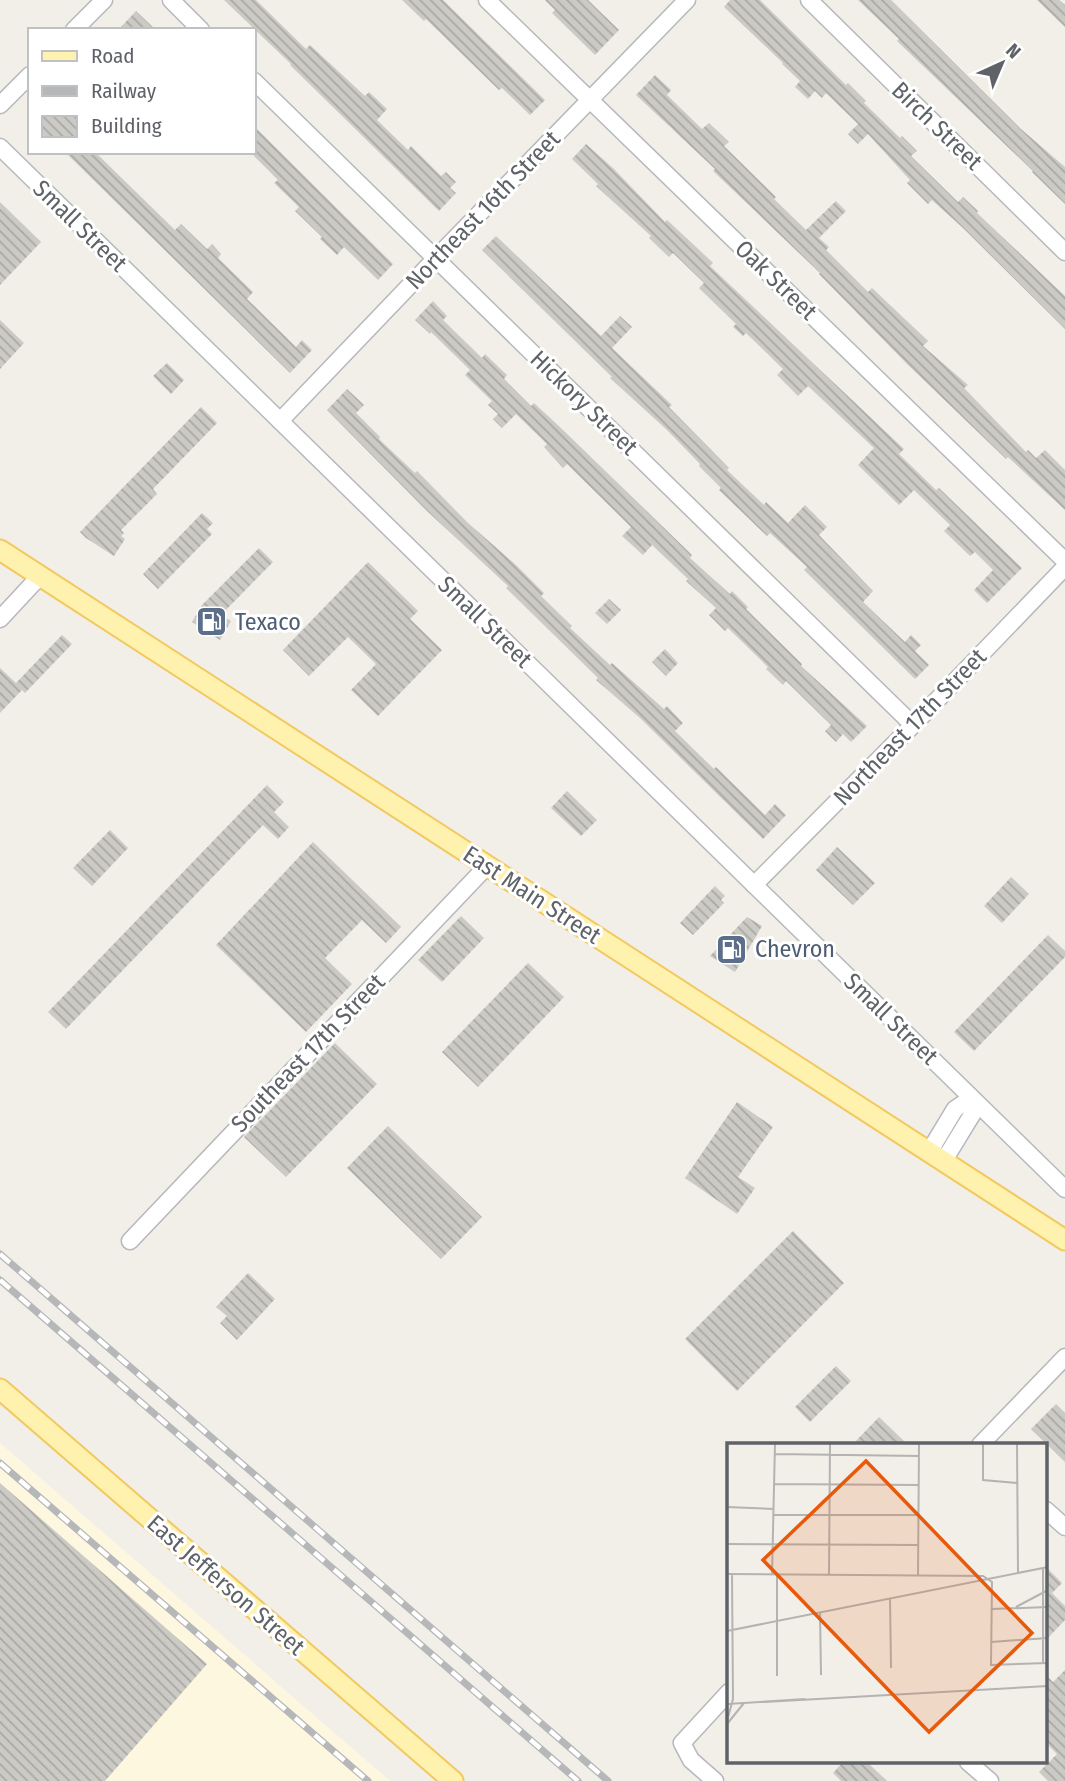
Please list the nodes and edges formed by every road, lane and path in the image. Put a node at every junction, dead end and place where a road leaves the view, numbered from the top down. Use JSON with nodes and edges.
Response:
{"nodes":[{"id":1,"x":104,"y":0,"type":"edge"},
{"id":2,"x":171,"y":0,"type":"edge"},
{"id":3,"x":487,"y":0,"type":"edge"},
{"id":4,"x":688,"y":0,"type":"edge"},
{"id":5,"x":808,"y":0,"type":"edge"},
{"id":6,"x":76,"y":28,"type":"edge"},
{"id":7,"x":199,"y":28,"type":"edge"},
{"id":8,"x":28,"y":77,"type":"edge"},
{"id":9,"x":256,"y":83,"type":"edge"},
{"id":10,"x":591,"y":99,"type":"junction"},
{"id":11,"x":0,"y":105,"type":"edge"},
{"id":12,"x":1,"y":151,"type":"edge"},
{"id":13,"x":1065,"y":252,"type":"edge"},
{"id":14,"x":436,"y":258,"type":"junction"},
{"id":15,"x":280,"y":421,"type":"junction"},
{"id":16,"x":0,"y":550,"type":"edge"},
{"id":17,"x":1065,"y":561,"type":"edge"},
{"id":18,"x":1065,"y":568,"type":"edge"},
{"id":19,"x":40,"y":576,"type":"junction"},
{"id":20,"x":0,"y":619,"type":"edge"},
{"id":21,"x":913,"y":726,"type":"junction"},
{"id":22,"x":487,"y":866,"type":"junction"},
{"id":23,"x":754,"y":885,"type":"junction"},
{"id":24,"x":971,"y":1098,"type":"junction"},
{"id":25,"x":936,"y":1157,"type":"junction"},
{"id":26,"x":1065,"y":1189,"type":"edge"},
{"id":27,"x":1065,"y":1240,"type":"edge"},
{"id":28,"x":130,"y":1241,"type":"dead end"},
{"id":29,"x":1065,"y":1357,"type":"edge"},
{"id":30,"x":0,"y":1389,"type":"edge"},
{"id":31,"x":982,"y":1443,"type":"edge"},
{"id":32,"x":1048,"y":1512,"type":"edge"},
{"id":33,"x":1065,"y":1527,"type":"edge"},
{"id":34,"x":727,"y":1694,"type":"edge"},
{"id":35,"x":970,"y":1764,"type":"edge"},
{"id":36,"x":453,"y":1781,"type":"edge"},
{"id":37,"x":715,"y":1781,"type":"edge"},
{"id":38,"x":990,"y":1781,"type":"edge"}],
"edges":[{"from":1,"to":6,"type":"street"},
{"from":2,"to":7,"type":"street"},
{"from":3,"to":10,"type":"street","name":"Oak Street"},
{"from":4,"to":10,"type":"street","name":"Northeast 16th Street"},
{"from":5,"to":13,"type":"street","name":"Birch Street"},
{"from":8,"to":11,"type":"street"},
{"from":9,"to":14,"type":"street","name":"Hickory Street"},
{"from":10,"to":14,"type":"street","name":"Northeast 16th Street"},
{"from":10,"to":17,"type":"street","name":"Oak Street"},
{"from":12,"to":15,"type":"street","name":"Small Street"},
{"from":14,"to":15,"type":"street","name":"Northeast 16th Street"},
{"from":14,"to":21,"type":"street","name":"Hickory Street"},
{"from":15,"to":23,"type":"street","name":"Small Street"},
{"from":16,"to":19,"type":"main road","name":"East Main Street"},
{"from":18,"to":21,"type":"street","name":"Northeast 17th Street"},
{"from":19,"to":20,"type":"street"},
{"from":19,"to":22,"type":"main road","name":"East Main Street"},
{"from":21,"to":23,"type":"street","name":"Northeast 17th Street"},
{"from":22,"to":25,"type":"main road","name":"East Main Street"},
{"from":22,"to":28,"type":"street","name":"Southeast 17th Street"},
{"from":23,"to":24,"type":"street","name":"Small Street"},
{"from":24,"to":25,"type":"street"},
{"from":24,"to":26,"type":"street","name":"Small Street"},
{"from":25,"to":27,"type":"main road","name":"East Main Street"},
{"from":29,"to":31,"type":"street"},
{"from":30,"to":36,"type":"main road","name":"East Jefferson Street"},
{"from":32,"to":33,"type":"street"},
{"from":34,"to":37,"type":"street"},
{"from":35,"to":38,"type":"street"}]}
